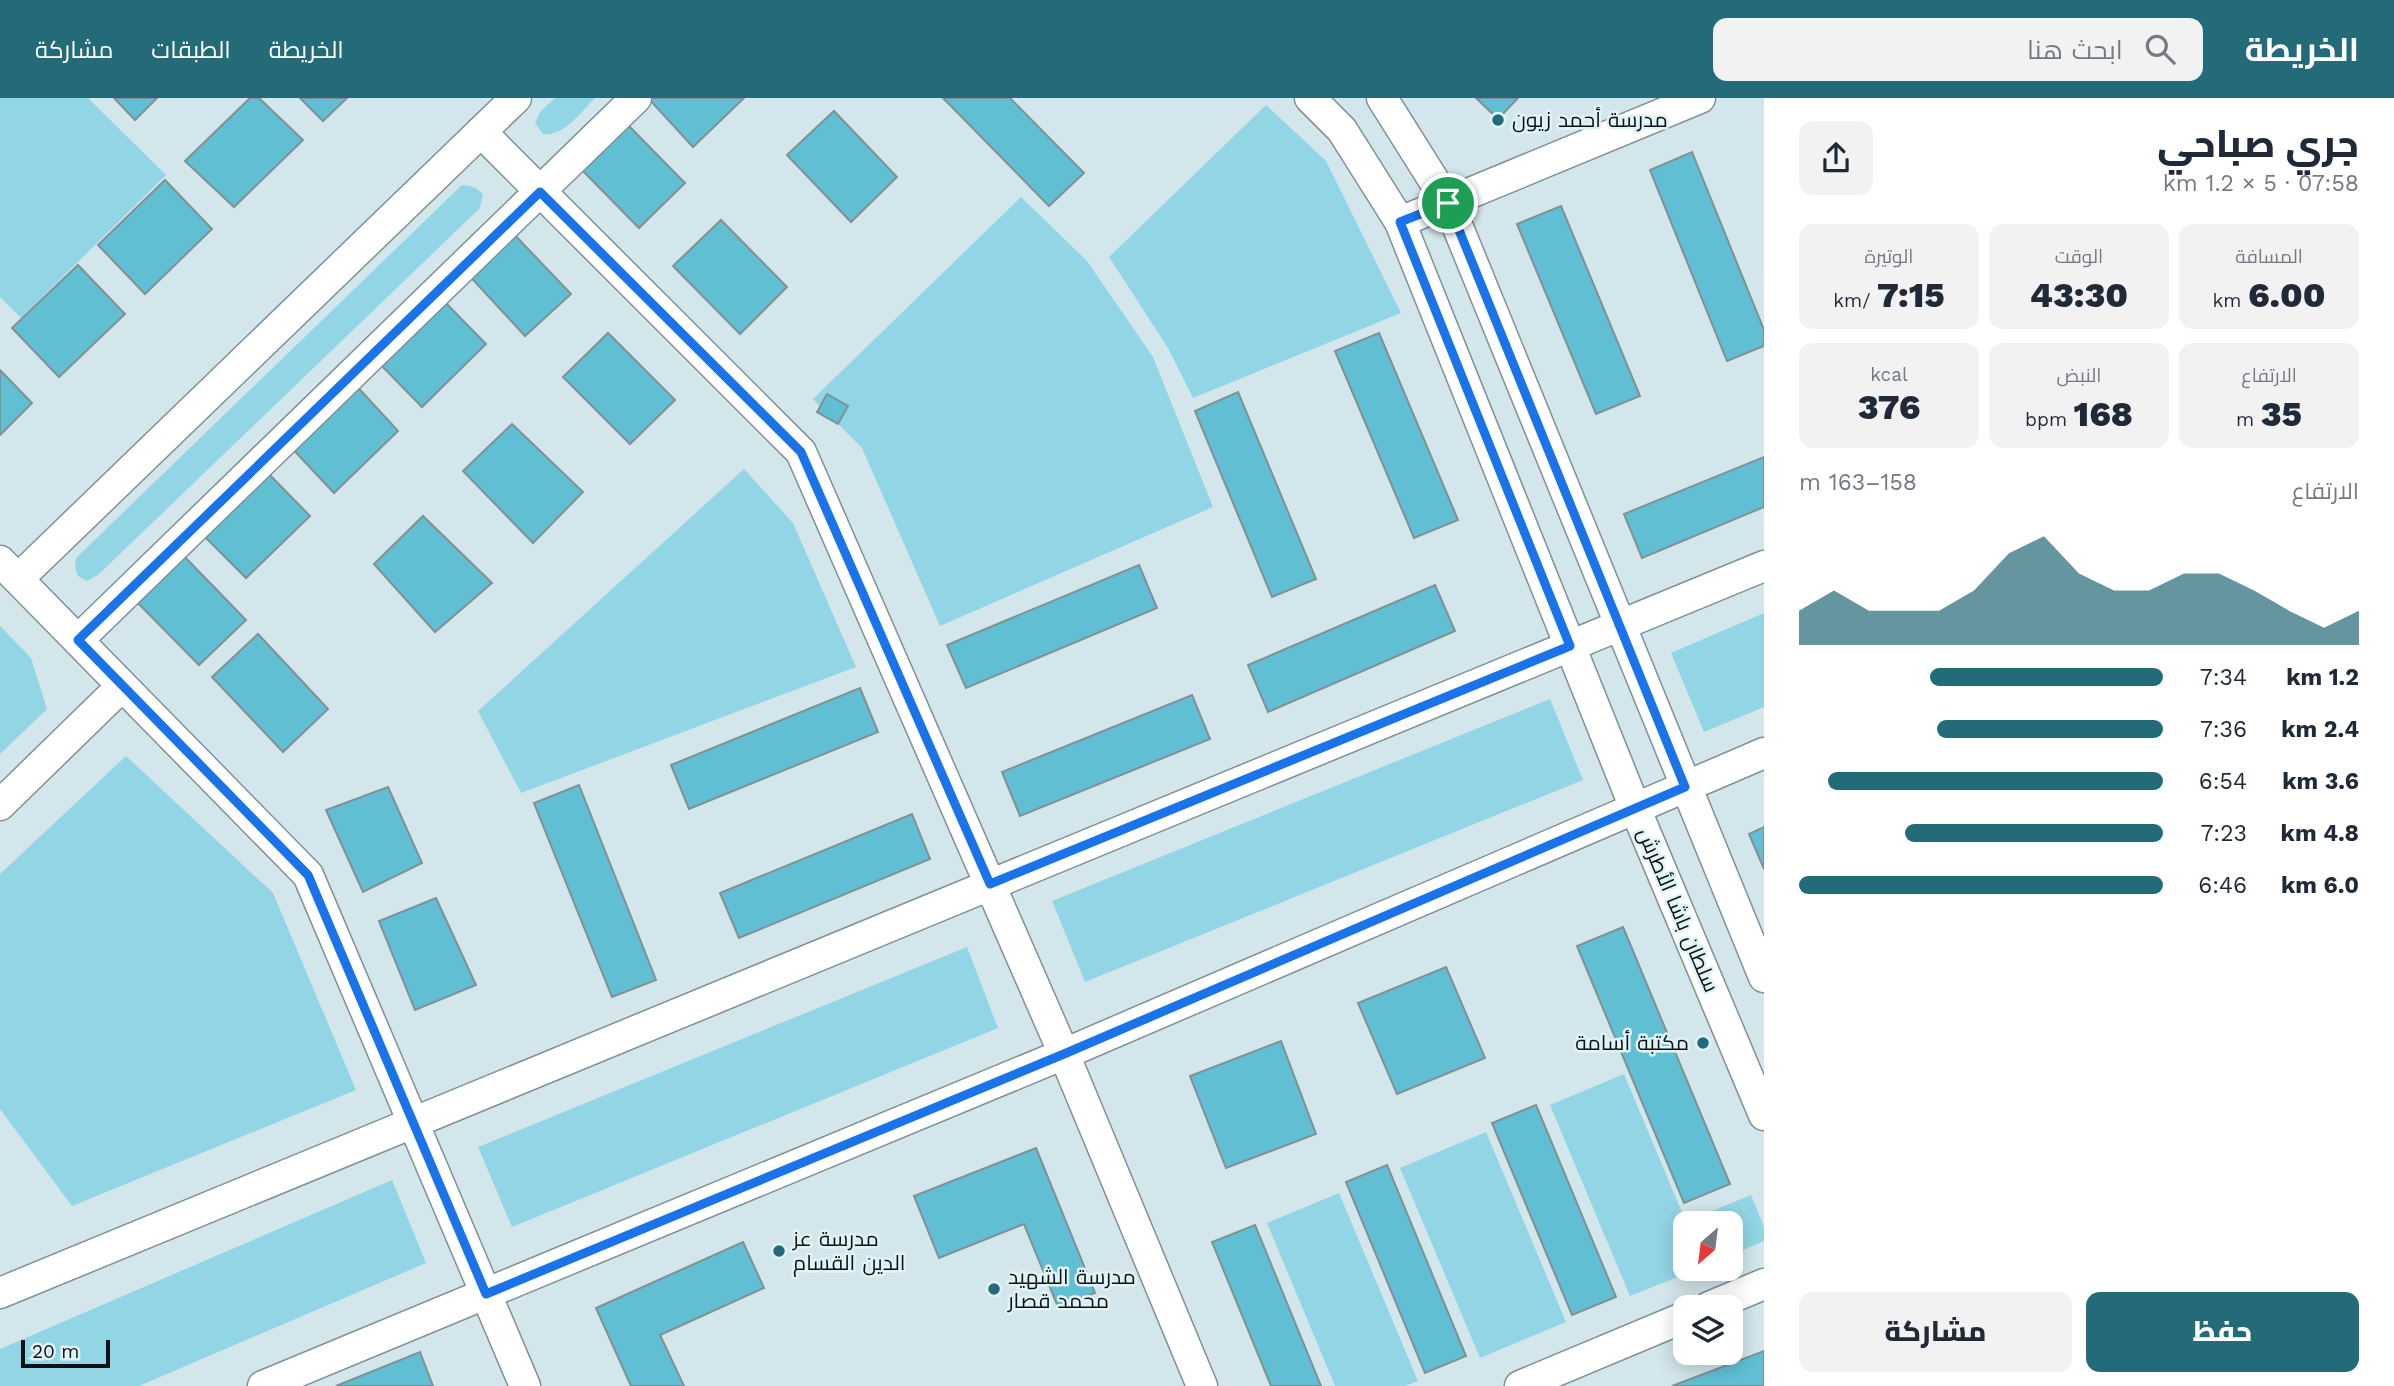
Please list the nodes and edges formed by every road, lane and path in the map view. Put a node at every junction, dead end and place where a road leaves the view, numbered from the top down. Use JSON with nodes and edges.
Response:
{"nodes":[{"id":1,"x":516,"y":98,"type":"edge"},
{"id":2,"x":636,"y":98,"type":"edge"},
{"id":3,"x":1310,"y":98,"type":"edge"},
{"id":4,"x":1382,"y":98,"type":"edge"},
{"id":5,"x":1700,"y":98,"type":"edge"},
{"id":6,"x":481,"y":132,"type":"junction"},
{"id":7,"x":540,"y":192,"type":"junction"},
{"id":8,"x":1448,"y":203,"type":"junction"},
{"id":9,"x":1400,"y":222,"type":"junction"},
{"id":10,"x":1764,"y":566,"type":"edge"},
{"id":11,"x":9,"y":570,"type":"edge"},
{"id":12,"x":1619,"y":626,"type":"junction"},
{"id":13,"x":78,"y":640,"type":"junction"},
{"id":14,"x":1570,"y":646,"type":"junction"},
{"id":15,"x":122,"y":686,"type":"junction"},
{"id":16,"x":1764,"y":753,"type":"edge"},
{"id":17,"x":1685,"y":787,"type":"junction"},
{"id":18,"x":0,"y":805,"type":"edge"},
{"id":19,"x":1635,"y":808,"type":"junction"},
{"id":20,"x":990,"y":884,"type":"junction"},
{"id":21,"x":1764,"y":977,"type":"edge"},
{"id":22,"x":1064,"y":1054,"type":"junction"},
{"id":23,"x":1764,"y":1115,"type":"edge"},
{"id":24,"x":413,"y":1122,"type":"junction"},
{"id":25,"x":1764,"y":1284,"type":"edge"},
{"id":26,"x":0,"y":1293,"type":"edge"},
{"id":27,"x":486,"y":1294,"type":"junction"},
{"id":28,"x":1738,"y":1295,"type":"edge"},
{"id":29,"x":1673,"y":1322,"type":"edge"},
{"id":30,"x":263,"y":1386,"type":"edge"},
{"id":31,"x":525,"y":1386,"type":"edge"},
{"id":32,"x":1202,"y":1386,"type":"edge"},
{"id":33,"x":1520,"y":1386,"type":"edge"}],
"edges":[{"from":1,"to":6,"type":"street"},
{"from":2,"to":7,"type":"street"},
{"from":3,"to":9,"type":"street","name":"سلطان باشا الأطرش"},
{"from":4,"to":8,"type":"street"},
{"from":5,"to":8,"type":"street"},
{"from":6,"to":7,"type":"street"},
{"from":6,"to":11,"type":"street"},
{"from":7,"to":13,"type":"street"},
{"from":7,"to":20,"type":"street"},
{"from":8,"to":9,"type":"street"},
{"from":8,"to":12,"type":"street"},
{"from":9,"to":14,"type":"street","name":"سلطان باشا الأطرش"},
{"from":10,"to":12,"type":"street"},
{"from":11,"to":13,"type":"street"},
{"from":12,"to":14,"type":"street"},
{"from":12,"to":17,"type":"street"},
{"from":13,"to":15,"type":"street"},
{"from":14,"to":19,"type":"street","name":"سلطان باشا الأطرش"},
{"from":14,"to":20,"type":"street"},
{"from":15,"to":18,"type":"street"},
{"from":15,"to":24,"type":"street"},
{"from":16,"to":17,"type":"street"},
{"from":17,"to":19,"type":"street"},
{"from":17,"to":21,"type":"street"},
{"from":19,"to":22,"type":"street"},
{"from":19,"to":23,"type":"street","name":"سلطان باشا الأطرش"},
{"from":20,"to":22,"type":"street"},
{"from":20,"to":24,"type":"street"},
{"from":22,"to":27,"type":"street"},
{"from":22,"to":32,"type":"street"},
{"from":24,"to":26,"type":"street"},
{"from":24,"to":27,"type":"street"},
{"from":25,"to":28,"type":"street"},
{"from":27,"to":30,"type":"street"},
{"from":27,"to":31,"type":"street"},
{"from":29,"to":33,"type":"street"}]}
